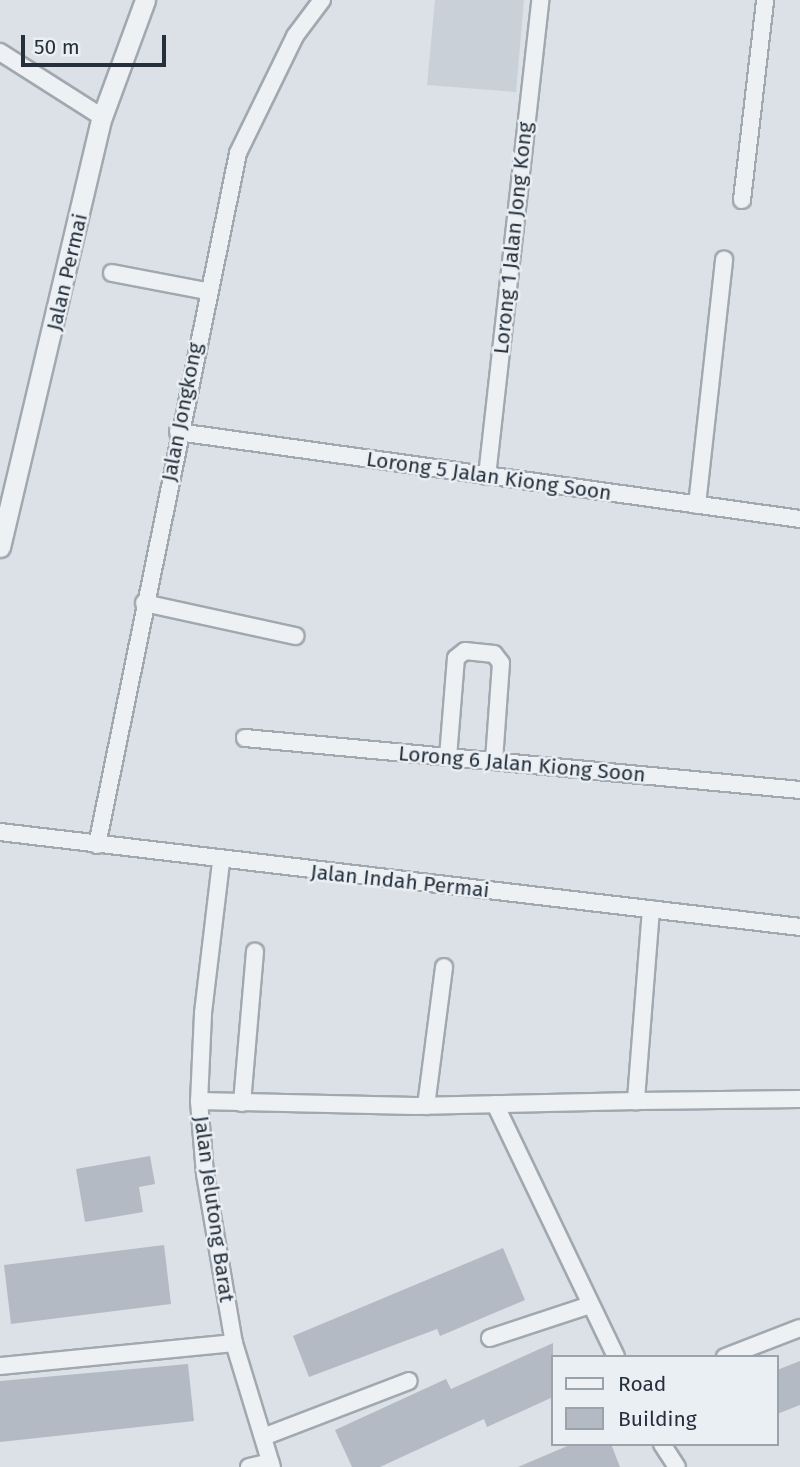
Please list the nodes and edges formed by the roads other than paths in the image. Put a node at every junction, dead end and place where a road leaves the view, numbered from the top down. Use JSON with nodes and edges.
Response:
{"nodes":[{"id":1,"x":145,"y":0,"type":"edge"},
{"id":2,"x":322,"y":0,"type":"edge"},
{"id":3,"x":540,"y":0,"type":"edge"},
{"id":4,"x":765,"y":0,"type":"edge"},
{"id":5,"x":1,"y":55,"type":"edge"},
{"id":6,"x":102,"y":117,"type":"junction"},
{"id":7,"x":742,"y":200,"type":"dead end"},
{"id":8,"x":724,"y":260,"type":"dead end"},
{"id":9,"x":113,"y":273,"type":"dead end"},
{"id":10,"x":206,"y":291,"type":"junction"},
{"id":11,"x":178,"y":432,"type":"junction"},
{"id":12,"x":487,"y":475,"type":"junction"},
{"id":13,"x":697,"y":505,"type":"junction"},
{"id":14,"x":800,"y":519,"type":"edge"},
{"id":15,"x":0,"y":547,"type":"edge"},
{"id":16,"x":144,"y":603,"type":"junction"},
{"id":17,"x":295,"y":636,"type":"dead end"},
{"id":18,"x":245,"y":737,"type":"dead end"},
{"id":19,"x":448,"y":757,"type":"junction"},
{"id":20,"x":494,"y":761,"type":"junction"},
{"id":21,"x":800,"y":790,"type":"edge"},
{"id":22,"x":0,"y":832,"type":"edge"},
{"id":23,"x":97,"y":845,"type":"junction"},
{"id":24,"x":221,"y":862,"type":"junction"},
{"id":25,"x":651,"y":909,"type":"junction"},
{"id":26,"x":800,"y":927,"type":"edge"},
{"id":27,"x":255,"y":952,"type":"dead end"},
{"id":28,"x":443,"y":967,"type":"dead end"},
{"id":29,"x":800,"y":1099,"type":"edge"},
{"id":30,"x":199,"y":1101,"type":"junction"},
{"id":31,"x":636,"y":1101,"type":"junction"},
{"id":32,"x":242,"y":1103,"type":"junction"},
{"id":33,"x":495,"y":1104,"type":"junction"},
{"id":34,"x":426,"y":1106,"type":"junction"},
{"id":35,"x":590,"y":1305,"type":"junction"},
{"id":36,"x":800,"y":1328,"type":"edge"},
{"id":37,"x":490,"y":1338,"type":"dead end"},
{"id":38,"x":234,"y":1343,"type":"junction"},
{"id":39,"x":615,"y":1355,"type":"edge"},
{"id":40,"x":730,"y":1355,"type":"edge"},
{"id":41,"x":0,"y":1366,"type":"edge"},
{"id":42,"x":409,"y":1381,"type":"dead end"},
{"id":43,"x":263,"y":1437,"type":"junction"},
{"id":44,"x":663,"y":1446,"type":"edge"},
{"id":45,"x":271,"y":1465,"type":"edge"},
{"id":46,"x":249,"y":1467,"type":"edge"},
{"id":47,"x":677,"y":1467,"type":"edge"}],
"edges":[{"from":1,"to":6,"type":"street","name":"Jalan Permai"},
{"from":2,"to":10,"type":"street","name":"Jalan Jongkong"},
{"from":3,"to":12,"type":"street","name":"Lorong 1 Jalan Jong Kong"},
{"from":4,"to":7,"type":"street"},
{"from":5,"to":6,"type":"street"},
{"from":6,"to":15,"type":"street","name":"Jalan Permai"},
{"from":8,"to":13,"type":"street"},
{"from":9,"to":10,"type":"street"},
{"from":10,"to":11,"type":"street","name":"Jalan Jongkong"},
{"from":11,"to":12,"type":"street","name":"Lorong 5 Jalan Kiong Soon"},
{"from":11,"to":16,"type":"street","name":"Jalan Jongkong"},
{"from":12,"to":13,"type":"street","name":"Lorong 5 Jalan Kiong Soon"},
{"from":13,"to":14,"type":"street","name":"Lorong 5 Jalan Kiong Soon"},
{"from":16,"to":17,"type":"street"},
{"from":16,"to":23,"type":"street","name":"Jalan Jongkong"},
{"from":18,"to":19,"type":"street","name":"Lorong 6 Jalan Kiong Soon"},
{"from":19,"to":20,"type":"street","name":"Lorong 6 Jalan Kiong Soon"},
{"from":19,"to":20,"type":"street"},
{"from":20,"to":21,"type":"street","name":"Lorong 6 Jalan Kiong Soon"},
{"from":22,"to":23,"type":"street","name":"Jalan Indah Permai"},
{"from":23,"to":24,"type":"street","name":"Jalan Indah Permai"},
{"from":24,"to":25,"type":"street","name":"Jalan Indah Permai"},
{"from":24,"to":30,"type":"street","name":"Jalan Jelutong Barat"},
{"from":25,"to":26,"type":"street","name":"Jalan Indah Permai"},
{"from":25,"to":31,"type":"street"},
{"from":27,"to":32,"type":"street"},
{"from":28,"to":34,"type":"street"},
{"from":29,"to":31,"type":"street"},
{"from":30,"to":32,"type":"street"},
{"from":30,"to":38,"type":"street","name":"Jalan Jelutong Barat"},
{"from":31,"to":33,"type":"street"},
{"from":32,"to":34,"type":"street"},
{"from":33,"to":34,"type":"street"},
{"from":33,"to":35,"type":"street"},
{"from":35,"to":37,"type":"street"},
{"from":35,"to":39,"type":"street"},
{"from":36,"to":40,"type":"street"},
{"from":38,"to":41,"type":"street"},
{"from":38,"to":43,"type":"street","name":"Jalan Jelutong Barat"},
{"from":42,"to":43,"type":"street"},
{"from":43,"to":45,"type":"street","name":"Jalan Jelutong Barat"},
{"from":44,"to":47,"type":"street"},
{"from":45,"to":46,"type":"street"}]}
